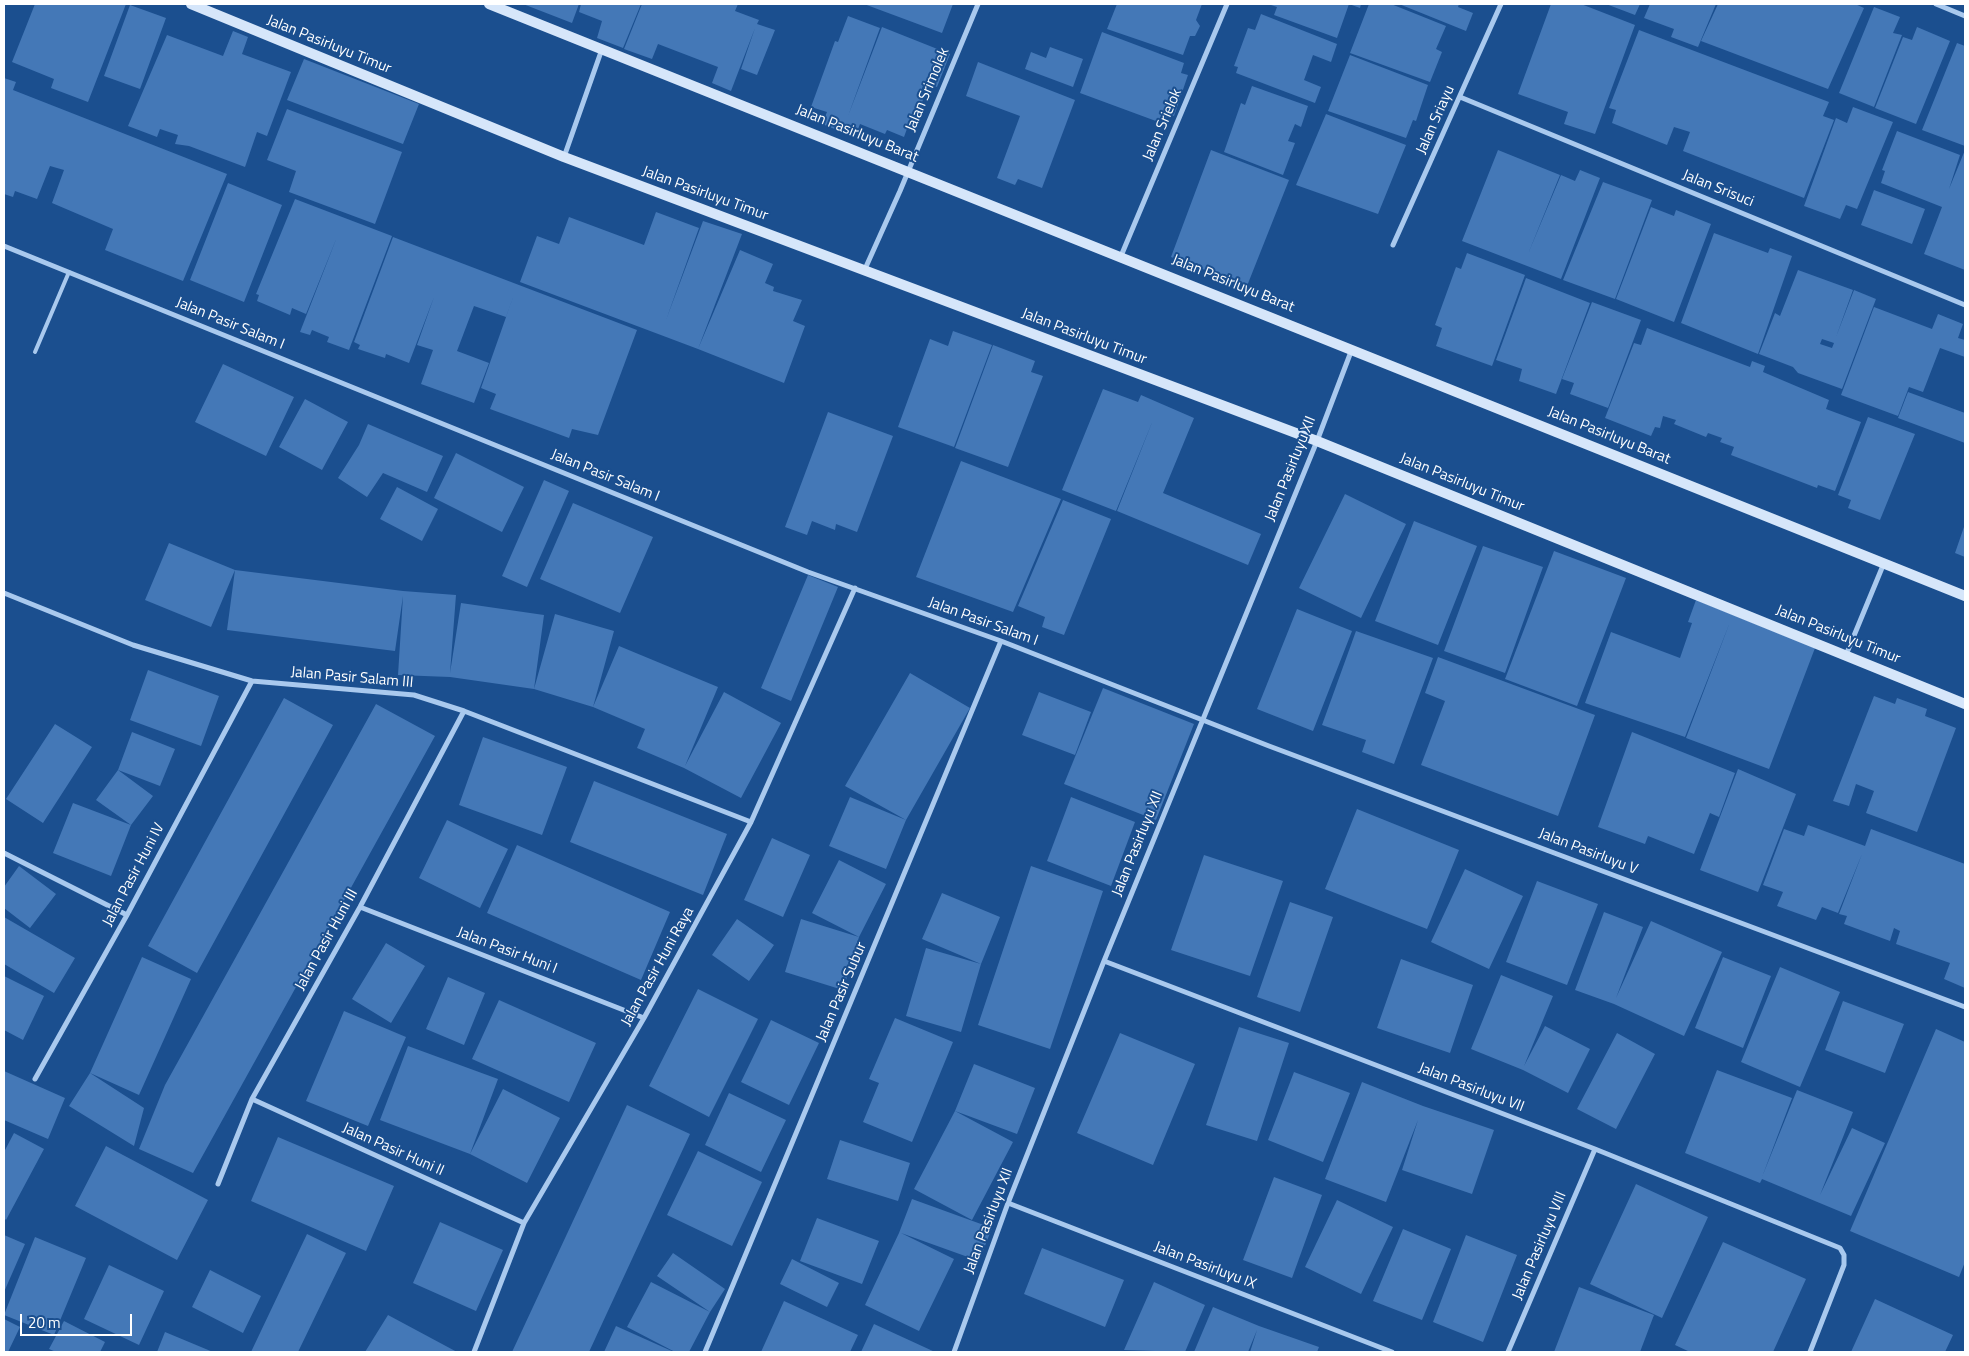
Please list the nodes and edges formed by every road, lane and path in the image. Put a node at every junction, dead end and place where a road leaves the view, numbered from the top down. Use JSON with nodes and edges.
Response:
{"nodes":[{"id":1,"x":191,"y":4,"type":"edge"},
{"id":2,"x":489,"y":4,"type":"edge"},
{"id":3,"x":978,"y":4,"type":"edge"},
{"id":4,"x":1227,"y":4,"type":"edge"},
{"id":5,"x":1501,"y":4,"type":"edge"},
{"id":6,"x":1936,"y":4,"type":"edge"},
{"id":7,"x":1965,"y":16,"type":"edge"},
{"id":8,"x":602,"y":48,"type":"junction"},
{"id":9,"x":1460,"y":97,"type":"junction"},
{"id":10,"x":564,"y":157,"type":"junction"},
{"id":11,"x":909,"y":171,"type":"junction"},
{"id":12,"x":1394,"y":245,"type":"dead end"},
{"id":13,"x":4,"y":246,"type":"edge"},
{"id":14,"x":1121,"y":256,"type":"junction"},
{"id":15,"x":865,"y":269,"type":"junction"},
{"id":16,"x":69,"y":272,"type":"junction"},
{"id":17,"x":1965,"y":305,"type":"edge"},
{"id":18,"x":1352,"y":348,"type":"junction"},
{"id":19,"x":35,"y":352,"type":"dead end"},
{"id":20,"x":1317,"y":441,"type":"junction"},
{"id":21,"x":1884,"y":562,"type":"junction"},
{"id":22,"x":855,"y":588,"type":"junction"},
{"id":23,"x":4,"y":593,"type":"edge"},
{"id":24,"x":1965,"y":596,"type":"edge"},
{"id":25,"x":1002,"y":641,"type":"junction"},
{"id":26,"x":1846,"y":655,"type":"junction"},
{"id":27,"x":252,"y":682,"type":"junction"},
{"id":28,"x":1965,"y":704,"type":"edge"},
{"id":29,"x":464,"y":711,"type":"junction"},
{"id":30,"x":1201,"y":720,"type":"junction"},
{"id":31,"x":751,"y":822,"type":"junction"},
{"id":32,"x":4,"y":852,"type":"edge"},
{"id":33,"x":360,"y":908,"type":"junction"},
{"id":34,"x":127,"y":915,"type":"junction"},
{"id":35,"x":1104,"y":961,"type":"junction"},
{"id":36,"x":1965,"y":1008,"type":"edge"},
{"id":37,"x":644,"y":1018,"type":"junction"},
{"id":38,"x":35,"y":1079,"type":"dead end"},
{"id":39,"x":252,"y":1099,"type":"junction"},
{"id":40,"x":1595,"y":1149,"type":"junction"},
{"id":41,"x":218,"y":1184,"type":"dead end"},
{"id":42,"x":1008,"y":1203,"type":"junction"},
{"id":43,"x":524,"y":1223,"type":"junction"},
{"id":44,"x":474,"y":1352,"type":"edge"},
{"id":45,"x":705,"y":1352,"type":"edge"},
{"id":46,"x":954,"y":1352,"type":"edge"},
{"id":47,"x":1392,"y":1352,"type":"edge"},
{"id":48,"x":1508,"y":1352,"type":"edge"},
{"id":49,"x":1810,"y":1352,"type":"edge"}],
"edges":[{"from":1,"to":10,"type":"street","name":"Jalan Pasirluyu Timur"},
{"from":2,"to":8,"type":"street","name":"Jalan Pasirluyu Barat"},
{"from":3,"to":11,"type":"street","name":"Jalan Srimolek"},
{"from":4,"to":14,"type":"street","name":"Jalan Srielok"},
{"from":5,"to":9,"type":"street","name":"Jalan Sriayu"},
{"from":6,"to":7,"type":"street"},
{"from":8,"to":10,"type":"street"},
{"from":8,"to":11,"type":"street","name":"Jalan Pasirluyu Barat"},
{"from":9,"to":12,"type":"street","name":"Jalan Sriayu"},
{"from":9,"to":17,"type":"street","name":"Jalan Srisuci"},
{"from":10,"to":15,"type":"street","name":"Jalan Pasirluyu Timur"},
{"from":11,"to":14,"type":"street","name":"Jalan Pasirluyu Barat"},
{"from":11,"to":15,"type":"street","name":"Jalan Srimolek"},
{"from":13,"to":16,"type":"street","name":"Jalan Pasir Salam I"},
{"from":14,"to":18,"type":"street","name":"Jalan Pasirluyu Barat"},
{"from":15,"to":20,"type":"street","name":"Jalan Pasirluyu Timur"},
{"from":16,"to":19,"type":"lane"},
{"from":16,"to":22,"type":"street","name":"Jalan Pasir Salam I"},
{"from":18,"to":20,"type":"street","name":"Jalan Pasirluyu XII"},
{"from":18,"to":21,"type":"street","name":"Jalan Pasirluyu Barat"},
{"from":20,"to":26,"type":"street","name":"Jalan Pasirluyu Timur"},
{"from":20,"to":30,"type":"street","name":"Jalan Pasirluyu XII"},
{"from":21,"to":24,"type":"street","name":"Jalan Pasirluyu Barat"},
{"from":21,"to":26,"type":"street"},
{"from":22,"to":25,"type":"street","name":"Jalan Pasir Salam I"},
{"from":22,"to":31,"type":"street","name":"Jalan Pasir Huni Raya"},
{"from":23,"to":27,"type":"street","name":"Jalan Pasir Salam III"},
{"from":25,"to":30,"type":"street","name":"Jalan Pasir Salam I"},
{"from":25,"to":45,"type":"street","name":"Jalan Pasir Subur"},
{"from":26,"to":28,"type":"street","name":"Jalan Pasirluyu Timur"},
{"from":27,"to":29,"type":"street","name":"Jalan Pasir Salam III"},
{"from":27,"to":34,"type":"street","name":"Jalan Pasir Huni IV"},
{"from":29,"to":31,"type":"street","name":"Jalan Pasir Salam III"},
{"from":29,"to":33,"type":"street","name":"Jalan Pasir Huni III"},
{"from":30,"to":35,"type":"street","name":"Jalan Pasirluyu XII"},
{"from":30,"to":36,"type":"street","name":"Jalan Pasirluyu V"},
{"from":31,"to":37,"type":"street","name":"Jalan Pasir Huni Raya"},
{"from":32,"to":34,"type":"street"},
{"from":33,"to":37,"type":"street","name":"Jalan Pasir Huni I"},
{"from":33,"to":39,"type":"street","name":"Jalan Pasir Huni III"},
{"from":34,"to":38,"type":"street","name":"Jalan Pasir Huni IV"},
{"from":35,"to":40,"type":"street","name":"Jalan Pasirluyu VII"},
{"from":35,"to":42,"type":"street","name":"Jalan Pasirluyu XII"},
{"from":37,"to":43,"type":"street","name":"Jalan Pasir Huni Raya"},
{"from":39,"to":41,"type":"street","name":"Jalan Pasir Huni III"},
{"from":39,"to":43,"type":"street","name":"Jalan Pasir Huni II"},
{"from":40,"to":48,"type":"street","name":"Jalan Pasirluyu VIII"},
{"from":40,"to":49,"type":"street","name":"Jalan Pasirluyu VII"},
{"from":42,"to":46,"type":"street","name":"Jalan Pasirluyu XII"},
{"from":42,"to":47,"type":"street","name":"Jalan Pasirluyu IX"},
{"from":43,"to":44,"type":"street","name":"Jalan Pasir Huni Raya"}]}
